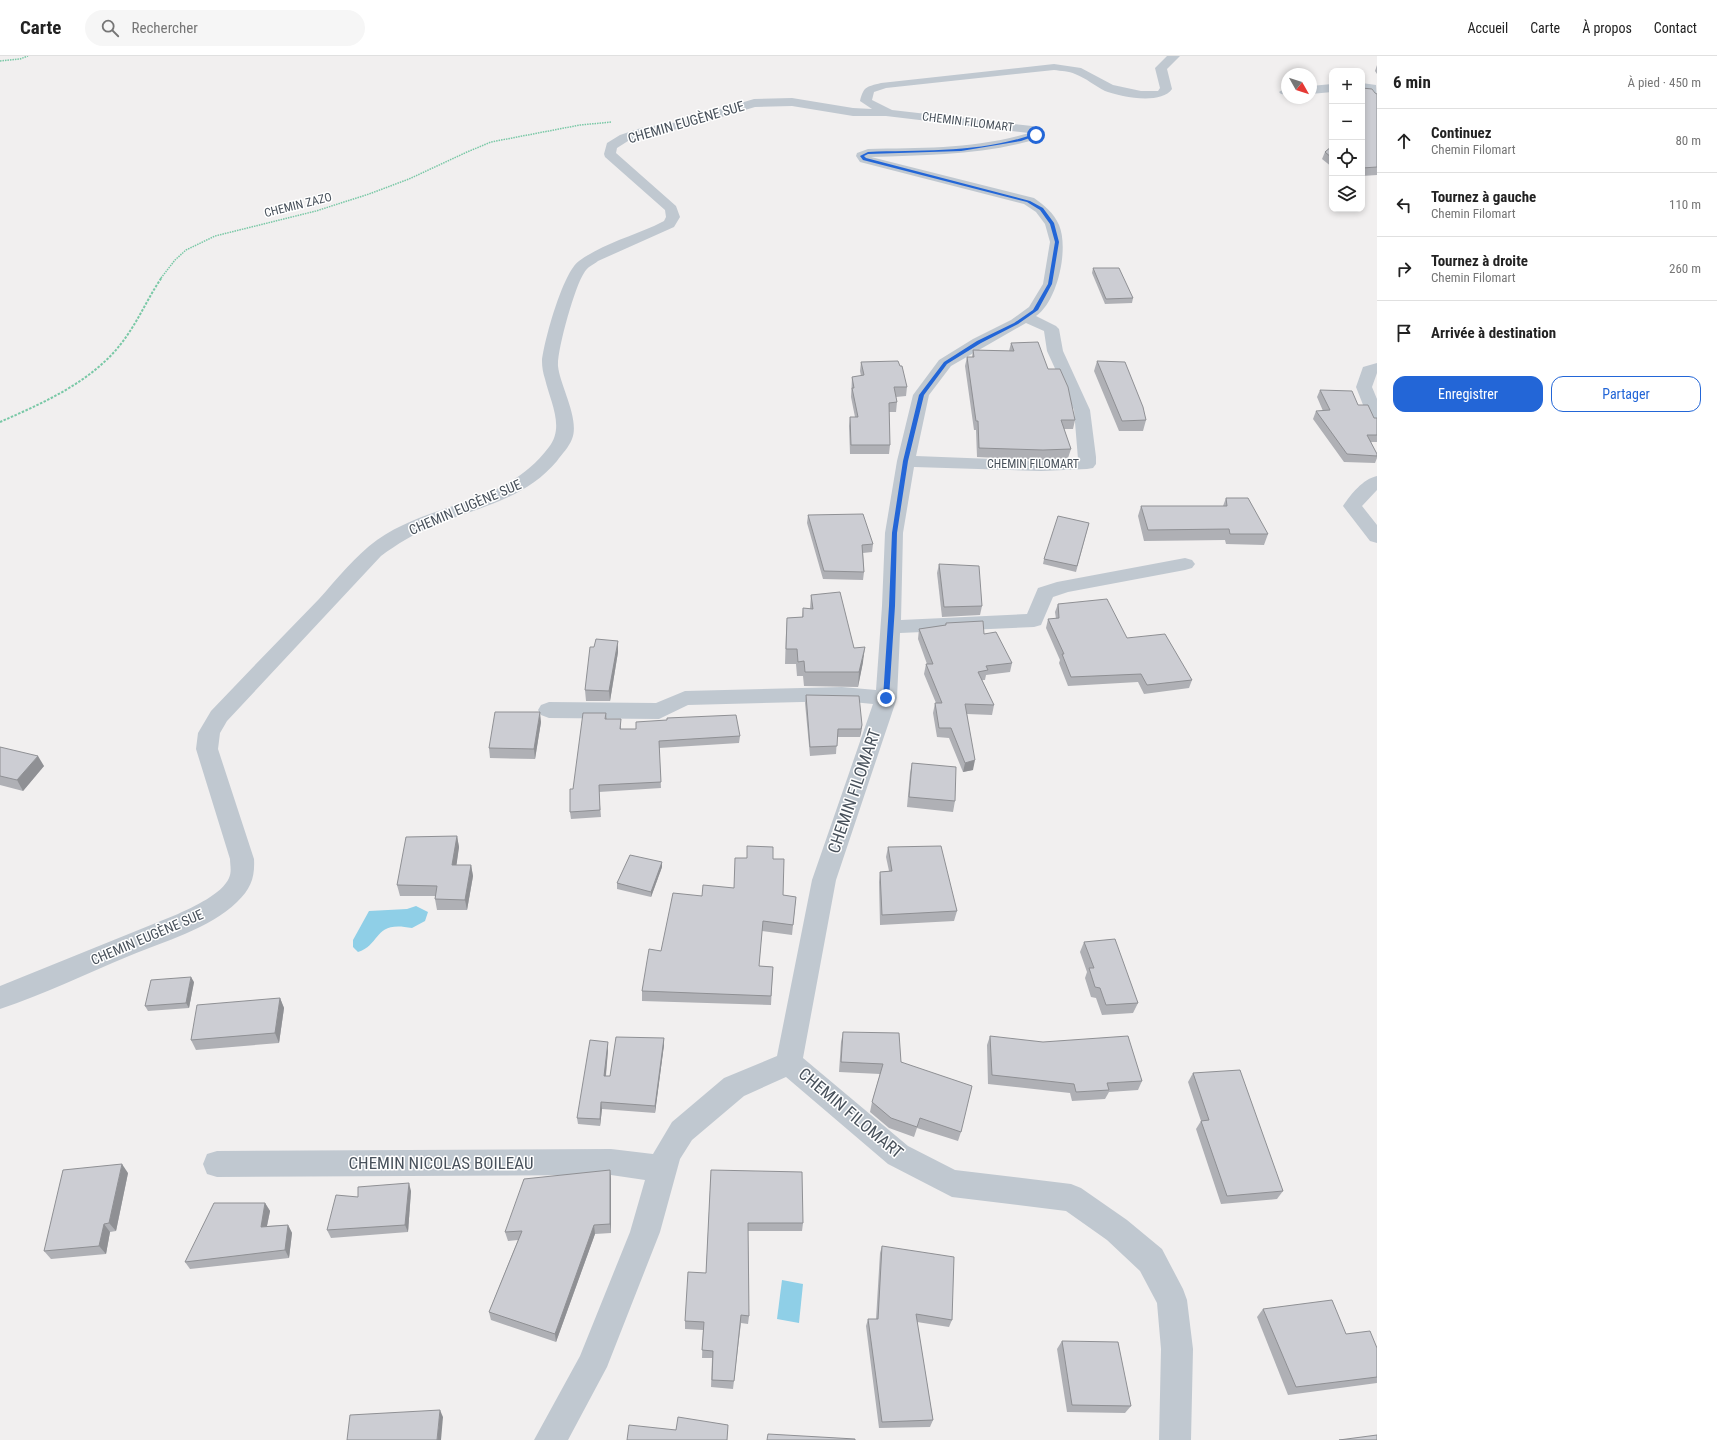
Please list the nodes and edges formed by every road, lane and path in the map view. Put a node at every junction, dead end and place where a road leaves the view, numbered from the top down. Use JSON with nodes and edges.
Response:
{"nodes":[{"id":1,"x":28,"y":56,"type":"edge"},
{"id":2,"x":1174,"y":56,"type":"edge"},
{"id":3,"x":0,"y":61,"type":"edge"},
{"id":4,"x":1365,"y":87,"type":"edge"},
{"id":5,"x":1329,"y":88,"type":"edge"},
{"id":6,"x":1317,"y":89,"type":"edge"},
{"id":7,"x":1377,"y":96,"type":"edge"},
{"id":8,"x":889,"y":113,"type":"junction"},
{"id":9,"x":619,"y":122,"type":"dead end"},
{"id":10,"x":1026,"y":317,"type":"junction"},
{"id":11,"x":1377,"y":368,"type":"edge"},
{"id":12,"x":1377,"y":420,"type":"edge"},
{"id":13,"x":0,"y":422,"type":"edge"},
{"id":14,"x":906,"y":461,"type":"junction"},
{"id":15,"x":1377,"y":481,"type":"edge"},
{"id":16,"x":1377,"y":536,"type":"edge"},
{"id":17,"x":1185,"y":564,"type":"dead end"},
{"id":18,"x":891,"y":627,"type":"junction"},
{"id":19,"x":886,"y":698,"type":"junction"},
{"id":20,"x":549,"y":710,"type":"dead end"},
{"id":21,"x":0,"y":998,"type":"edge"},
{"id":22,"x":789,"y":1063,"type":"junction"},
{"id":23,"x":217,"y":1164,"type":"dead end"},
{"id":24,"x":664,"y":1169,"type":"junction"},
{"id":25,"x":550,"y":1440,"type":"edge"},
{"id":26,"x":1174,"y":1440,"type":"edge"}],
"edges":[{"from":1,"to":3,"type":"path"},
{"from":2,"to":8,"type":"street","name":"CHEMIN FILOMART"},
{"from":4,"to":7,"type":"street"},
{"from":5,"to":6,"type":"street"},
{"from":8,"to":10,"type":"street","name":"CHEMIN FILOMART"},
{"from":8,"to":21,"type":"street","name":"CHEMIN EUGÈNE SUE"},
{"from":9,"to":13,"type":"path","name":"CHEMIN ZAZO"},
{"from":10,"to":14,"type":"street","name":"CHEMIN FILOMART"},
{"from":10,"to":14,"type":"street","name":"CHEMIN FILOMART"},
{"from":11,"to":12,"type":"street"},
{"from":14,"to":18,"type":"street","name":"CHEMIN FILOMART"},
{"from":15,"to":16,"type":"street"},
{"from":17,"to":18,"type":"street"},
{"from":18,"to":19,"type":"street","name":"CHEMIN FILOMART"},
{"from":19,"to":20,"type":"street"},
{"from":19,"to":22,"type":"street","name":"CHEMIN FILOMART"},
{"from":22,"to":24,"type":"street"},
{"from":22,"to":26,"type":"street","name":"CHEMIN FILOMART"},
{"from":23,"to":24,"type":"street","name":"CHEMIN NICOLAS BOILEAU"},
{"from":24,"to":25,"type":"street"}]}
